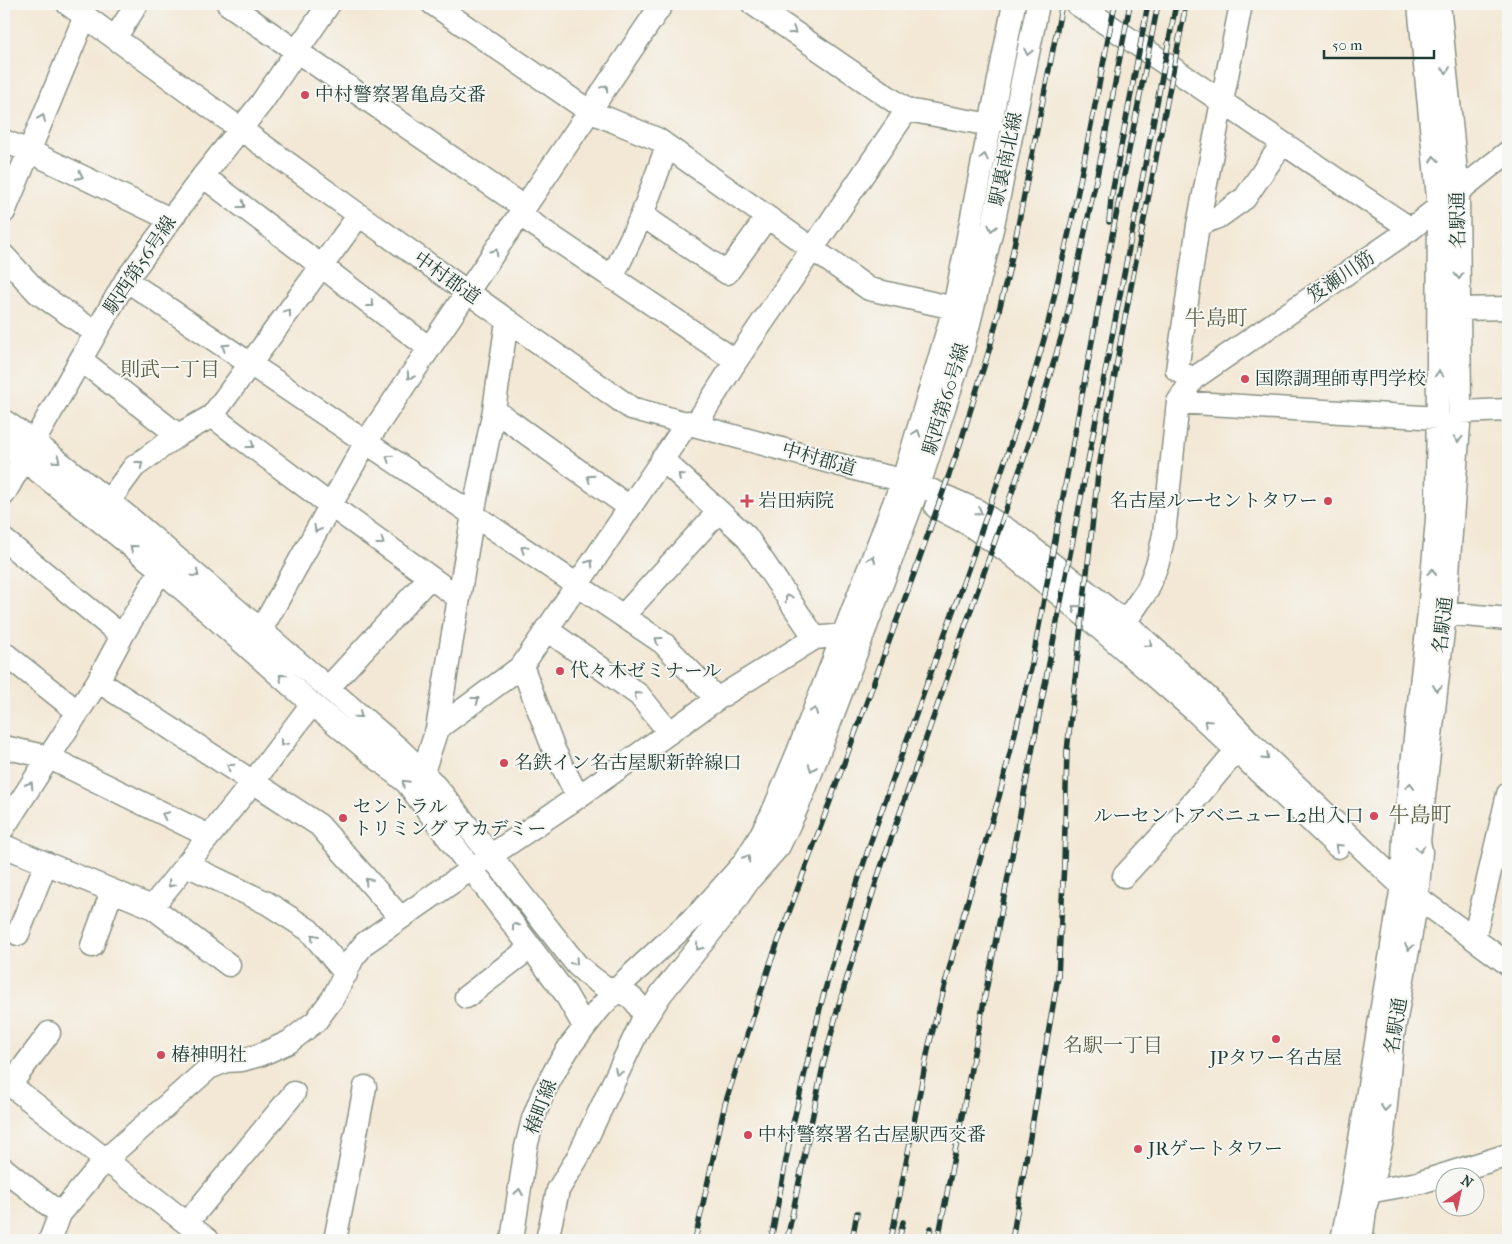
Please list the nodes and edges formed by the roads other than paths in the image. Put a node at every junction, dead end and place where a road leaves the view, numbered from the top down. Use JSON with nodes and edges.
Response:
{"nodes":[{"id":1,"x":138,"y":4,"type":"edge"},
{"id":2,"x":228,"y":4,"type":"edge"},
{"id":3,"x":329,"y":4,"type":"edge"},
{"id":4,"x":433,"y":4,"type":"edge"},
{"id":5,"x":662,"y":4,"type":"edge"},
{"id":6,"x":753,"y":4,"type":"edge"},
{"id":7,"x":1014,"y":4,"type":"edge"},
{"id":8,"x":1038,"y":4,"type":"edge"},
{"id":9,"x":1077,"y":4,"type":"edge"},
{"id":10,"x":1241,"y":4,"type":"edge"},
{"id":11,"x":1419,"y":4,"type":"edge"},
{"id":12,"x":1439,"y":4,"type":"edge"},
{"id":13,"x":76,"y":10,"type":"edge"},
{"id":14,"x":115,"y":38,"type":"junction"},
{"id":15,"x":297,"y":51,"type":"junction"},
{"id":16,"x":1222,"y":101,"type":"junction"},
{"id":17,"x":907,"y":110,"type":"junction"},
{"id":18,"x":589,"y":111,"type":"junction"},
{"id":19,"x":991,"y":125,"type":"junction"},
{"id":20,"x":241,"y":128,"type":"junction"},
{"id":21,"x":4,"y":141,"type":"edge"},
{"id":22,"x":1282,"y":144,"type":"junction"},
{"id":23,"x":667,"y":146,"type":"junction"},
{"id":24,"x":28,"y":152,"type":"junction"},
{"id":25,"x":1508,"y":152,"type":"edge"},
{"id":26,"x":203,"y":176,"type":"junction"},
{"id":27,"x":1458,"y":192,"type":"junction"},
{"id":28,"x":1439,"y":208,"type":"junction"},
{"id":29,"x":4,"y":212,"type":"edge"},
{"id":30,"x":522,"y":212,"type":"junction"},
{"id":31,"x":359,"y":215,"type":"junction"},
{"id":32,"x":642,"y":215,"type":"junction"},
{"id":33,"x":767,"y":217,"type":"junction"},
{"id":34,"x":170,"y":219,"type":"junction"},
{"id":35,"x":1198,"y":225,"type":"junction"},
{"id":36,"x":1411,"y":229,"type":"junction"},
{"id":37,"x":812,"y":249,"type":"junction"},
{"id":38,"x":4,"y":256,"type":"edge"},
{"id":39,"x":321,"y":266,"type":"junction"},
{"id":40,"x":612,"y":278,"type":"junction"},
{"id":41,"x":126,"y":280,"type":"junction"},
{"id":42,"x":468,"y":292,"type":"junction"},
{"id":43,"x":1508,"y":308,"type":"edge"},
{"id":44,"x":962,"y":310,"type":"junction"},
{"id":45,"x":1460,"y":310,"type":"junction"},
{"id":46,"x":507,"y":321,"type":"junction"},
{"id":47,"x":96,"y":333,"type":"junction"},
{"id":48,"x":429,"y":348,"type":"junction"},
{"id":49,"x":81,"y":360,"type":"junction"},
{"id":50,"x":736,"y":361,"type":"junction"},
{"id":51,"x":250,"y":364,"type":"junction"},
{"id":52,"x":1193,"y":379,"type":"junction"},
{"id":53,"x":1178,"y":402,"type":"junction"},
{"id":54,"x":494,"y":410,"type":"junction"},
{"id":55,"x":1508,"y":410,"type":"edge"},
{"id":56,"x":1449,"y":415,"type":"junction"},
{"id":57,"x":212,"y":416,"type":"junction"},
{"id":58,"x":4,"y":421,"type":"edge"},
{"id":59,"x":692,"y":423,"type":"junction"},
{"id":60,"x":178,"y":435,"type":"junction"},
{"id":61,"x":366,"y":442,"type":"junction"},
{"id":62,"x":4,"y":446,"type":"edge"},
{"id":63,"x":28,"y":450,"type":"junction"},
{"id":64,"x":662,"y":459,"type":"junction"},
{"id":65,"x":909,"y":488,"type":"junction"},
{"id":66,"x":4,"y":494,"type":"edge"},
{"id":67,"x":109,"y":501,"type":"junction"},
{"id":68,"x":330,"y":505,"type":"junction"},
{"id":69,"x":630,"y":506,"type":"junction"},
{"id":70,"x":719,"y":511,"type":"junction"},
{"id":71,"x":472,"y":514,"type":"junction"},
{"id":72,"x":4,"y":540,"type":"edge"},
{"id":73,"x":161,"y":570,"type":"junction"},
{"id":74,"x":430,"y":577,"type":"junction"},
{"id":75,"x":576,"y":584,"type":"junction"},
{"id":76,"x":459,"y":598,"type":"junction"},
{"id":77,"x":1445,"y":613,"type":"junction"},
{"id":78,"x":623,"y":616,"type":"junction"},
{"id":79,"x":1508,"y":619,"type":"edge"},
{"id":80,"x":262,"y":630,"type":"junction"},
{"id":81,"x":546,"y":630,"type":"junction"},
{"id":82,"x":1119,"y":631,"type":"junction"},
{"id":83,"x":122,"y":636,"type":"junction"},
{"id":84,"x":815,"y":638,"type":"junction"},
{"id":85,"x":852,"y":638,"type":"junction"},
{"id":86,"x":4,"y":653,"type":"edge"},
{"id":87,"x":522,"y":666,"type":"junction"},
{"id":88,"x":98,"y":681,"type":"junction"},
{"id":89,"x":320,"y":696,"type":"junction"},
{"id":90,"x":717,"y":699,"type":"junction"},
{"id":91,"x":78,"y":712,"type":"junction"},
{"id":92,"x":437,"y":729,"type":"junction"},
{"id":93,"x":669,"y":732,"type":"junction"},
{"id":94,"x":4,"y":746,"type":"edge"},
{"id":95,"x":1236,"y":751,"type":"junction"},
{"id":96,"x":48,"y":757,"type":"junction"},
{"id":97,"x":423,"y":772,"type":"junction"},
{"id":98,"x":253,"y":782,"type":"junction"},
{"id":99,"x":1508,"y":794,"type":"edge"},
{"id":100,"x":578,"y":797,"type":"junction"},
{"id":101,"x":4,"y":827,"type":"edge"},
{"id":102,"x":1504,"y":828,"type":"edge"},
{"id":103,"x":209,"y":836,"type":"junction"},
{"id":104,"x":4,"y":846,"type":"edge"},
{"id":105,"x":481,"y":862,"type":"junction"},
{"id":106,"x":46,"y":863,"type":"junction"},
{"id":107,"x":187,"y":865,"type":"junction"},
{"id":108,"x":1124,"y":876,"type":"dead end"},
{"id":109,"x":749,"y":880,"type":"junction"},
{"id":110,"x":112,"y":891,"type":"junction"},
{"id":111,"x":1409,"y":900,"type":"junction"},
{"id":112,"x":152,"y":907,"type":"junction"},
{"id":113,"x":400,"y":917,"type":"junction"},
{"id":114,"x":18,"y":934,"type":"dead end"},
{"id":115,"x":1474,"y":939,"type":"junction"},
{"id":116,"x":92,"y":946,"type":"dead end"},
{"id":117,"x":530,"y":947,"type":"junction"},
{"id":118,"x":1508,"y":964,"type":"edge"},
{"id":119,"x":229,"y":965,"type":"dead end"},
{"id":120,"x":346,"y":974,"type":"junction"},
{"id":121,"x":614,"y":992,"type":"junction"},
{"id":122,"x":565,"y":993,"type":"junction"},
{"id":123,"x":466,"y":997,"type":"dead end"},
{"id":124,"x":584,"y":1026,"type":"junction"},
{"id":125,"x":639,"y":1028,"type":"junction"},
{"id":126,"x":49,"y":1033,"type":"dead end"},
{"id":127,"x":7,"y":1083,"type":"edge"},
{"id":128,"x":366,"y":1087,"type":"dead end"},
{"id":129,"x":294,"y":1093,"type":"dead end"},
{"id":130,"x":1508,"y":1155,"type":"edge"},
{"id":131,"x":105,"y":1160,"type":"junction"},
{"id":132,"x":1508,"y":1167,"type":"edge"},
{"id":133,"x":4,"y":1169,"type":"edge"},
{"id":134,"x":1484,"y":1173,"type":"edge"},
{"id":135,"x":1434,"y":1186,"type":"edge"},
{"id":136,"x":1362,"y":1197,"type":"junction"},
{"id":137,"x":60,"y":1214,"type":"junction"},
{"id":138,"x":187,"y":1223,"type":"junction"},
{"id":139,"x":1343,"y":1232,"type":"edge"},
{"id":140,"x":50,"y":1240,"type":"edge"},
{"id":141,"x":208,"y":1240,"type":"edge"},
{"id":142,"x":336,"y":1240,"type":"edge"},
{"id":143,"x":512,"y":1240,"type":"edge"},
{"id":144,"x":547,"y":1240,"type":"edge"},
{"id":145,"x":1361,"y":1240,"type":"edge"}],
"edges":[{"from":1,"to":14,"type":"street"},
{"from":2,"to":15,"type":"street"},
{"from":3,"to":15,"type":"street","name":"駅西第56号線"},
{"from":4,"to":18,"type":"street"},
{"from":18,"to":5,"type":"street","one_way":true},
{"from":6,"to":17,"type":"street","one_way":true},
{"from":7,"to":19,"type":"street","name":"駅裏南北線"},
{"from":8,"to":44,"type":"street","name":"駅裏南北線","one_way":true},
{"from":9,"to":16,"type":"street"},
{"from":10,"to":16,"type":"street"},
{"from":28,"to":11,"type":"street","name":"名駅通","one_way":true},
{"from":12,"to":27,"type":"street","name":"名駅通","one_way":true},
{"from":13,"to":14,"type":"street","name":"中村郡道"},
{"from":24,"to":13,"type":"street","one_way":true},
{"from":14,"to":20,"type":"street","name":"中村郡道"},
{"from":15,"to":20,"type":"street","name":"駅西第56号線"},
{"from":15,"to":30,"type":"street"},
{"from":16,"to":22,"type":"street"},
{"from":16,"to":35,"type":"street"},
{"from":17,"to":19,"type":"street"},
{"from":17,"to":37,"type":"street"},
{"from":18,"to":23,"type":"street"},
{"from":18,"to":30,"type":"street"},
{"from":44,"to":19,"type":"street","name":"駅裏南北線","one_way":true},
{"from":20,"to":26,"type":"street","name":"駅西第56号線"},
{"from":20,"to":31,"type":"street","name":"中村郡道"},
{"from":21,"to":24,"type":"street"},
{"from":22,"to":35,"type":"street"},
{"from":22,"to":36,"type":"street"},
{"from":23,"to":32,"type":"street"},
{"from":23,"to":33,"type":"street"},
{"from":24,"to":29,"type":"street"},
{"from":24,"to":34,"type":"street","one_way":true},
{"from":25,"to":27,"type":"street","name":"笈瀬川筋"},
{"from":26,"to":34,"type":"street","name":"駅西第56号線"},
{"from":26,"to":39,"type":"street","one_way":true},
{"from":27,"to":28,"type":"street","name":"笈瀬川筋"},
{"from":27,"to":45,"type":"street","name":"名駅通","one_way":true},
{"from":28,"to":36,"type":"street","name":"笈瀬川筋"},
{"from":56,"to":28,"type":"street","name":"名駅通","one_way":true},
{"from":30,"to":40,"type":"street"},
{"from":42,"to":30,"type":"street","one_way":true},
{"from":31,"to":39,"type":"street"},
{"from":31,"to":42,"type":"street","name":"中村郡道"},
{"from":32,"to":33,"type":"street"},
{"from":32,"to":40,"type":"street"},
{"from":33,"to":37,"type":"street"},
{"from":34,"to":41,"type":"street","name":"駅西第56号線"},
{"from":35,"to":52,"type":"street"},
{"from":36,"to":52,"type":"street","name":"笈瀬川筋"},
{"from":37,"to":44,"type":"street"},
{"from":37,"to":50,"type":"street"},
{"from":38,"to":47,"type":"street"},
{"from":39,"to":48,"type":"street","one_way":true},
{"from":51,"to":39,"type":"street","one_way":true},
{"from":40,"to":50,"type":"street"},
{"from":41,"to":47,"type":"street","name":"駅西第56号線"},
{"from":51,"to":41,"type":"street","one_way":true},
{"from":42,"to":46,"type":"street","name":"中村郡道"},
{"from":42,"to":48,"type":"street"},
{"from":43,"to":45,"type":"street"},
{"from":44,"to":65,"type":"street","name":"駅西第60号線"},
{"from":45,"to":56,"type":"street","name":"名駅通"},
{"from":46,"to":54,"type":"street"},
{"from":46,"to":59,"type":"street","name":"中村郡道"},
{"from":47,"to":49,"type":"street","name":"駅西第56号線"},
{"from":48,"to":61,"type":"street","one_way":true},
{"from":49,"to":60,"type":"street"},
{"from":49,"to":63,"type":"street","name":"駅西第56号線"},
{"from":50,"to":59,"type":"street"},
{"from":51,"to":57,"type":"street"},
{"from":51,"to":61,"type":"street"},
{"from":52,"to":53,"type":"street","name":"笈瀬川筋"},
{"from":53,"to":56,"type":"street"},
{"from":53,"to":82,"type":"street"},
{"from":69,"to":54,"type":"street","one_way":true},
{"from":54,"to":71,"type":"street"},
{"from":55,"to":56,"type":"street"},
{"from":56,"to":77,"type":"street","name":"名駅通","one_way":true},
{"from":111,"to":56,"type":"street","name":"名駅通","one_way":true},
{"from":57,"to":60,"type":"street"},
{"from":57,"to":68,"type":"street","one_way":true},
{"from":58,"to":63,"type":"street"},
{"from":59,"to":64,"type":"street"},
{"from":59,"to":65,"type":"street","name":"中村郡道"},
{"from":67,"to":60,"type":"street","one_way":true},
{"from":61,"to":68,"type":"street"},
{"from":71,"to":61,"type":"street","one_way":true},
{"from":62,"to":63,"type":"street"},
{"from":63,"to":66,"type":"street","name":"駅西第56号線"},
{"from":63,"to":67,"type":"street","one_way":true},
{"from":73,"to":63,"type":"street","one_way":true},
{"from":64,"to":69,"type":"street"},
{"from":70,"to":64,"type":"street","one_way":true},
{"from":65,"to":82,"type":"street","name":"中村郡道"},
{"from":65,"to":85,"type":"street","name":"駅西第60号線"},
{"from":67,"to":80,"type":"street","one_way":true},
{"from":68,"to":74,"type":"street","one_way":true},
{"from":68,"to":80,"type":"street","one_way":true},
{"from":75,"to":69,"type":"street","one_way":true},
{"from":70,"to":78,"type":"street"},
{"from":84,"to":70,"type":"street","one_way":true},
{"from":75,"to":71,"type":"street","one_way":true},
{"from":71,"to":76,"type":"street"},
{"from":72,"to":83,"type":"street"},
{"from":73,"to":83,"type":"street"},
{"from":89,"to":73,"type":"street","one_way":true},
{"from":74,"to":76,"type":"street"},
{"from":74,"to":89,"type":"street"},
{"from":75,"to":78,"type":"street"},
{"from":75,"to":81,"type":"street"},
{"from":76,"to":92,"type":"street"},
{"from":77,"to":79,"type":"street"},
{"from":77,"to":111,"type":"street","name":"名駅通","one_way":true},
{"from":90,"to":78,"type":"street","one_way":true},
{"from":80,"to":89,"type":"street"},
{"from":81,"to":87,"type":"street"},
{"from":93,"to":81,"type":"street","one_way":true},
{"from":95,"to":82,"type":"street","one_way":true},
{"from":82,"to":111,"type":"street","one_way":true},
{"from":83,"to":88,"type":"street"},
{"from":84,"to":85,"type":"street"},
{"from":84,"to":90,"type":"street"},
{"from":85,"to":109,"type":"street","one_way":true},
{"from":121,"to":85,"type":"street","one_way":true},
{"from":86,"to":91,"type":"street"},
{"from":92,"to":87,"type":"street","one_way":true},
{"from":87,"to":100,"type":"street"},
{"from":88,"to":91,"type":"street"},
{"from":98,"to":88,"type":"street","one_way":true},
{"from":89,"to":97,"type":"street","one_way":true},
{"from":89,"to":98,"type":"street","one_way":true},
{"from":105,"to":89,"type":"street","one_way":true},
{"from":90,"to":93,"type":"street"},
{"from":91,"to":96,"type":"street"},
{"from":92,"to":97,"type":"street"},
{"from":93,"to":100,"type":"street"},
{"from":94,"to":96,"type":"street"},
{"from":95,"to":108,"type":"street"},
{"from":111,"to":95,"type":"street","one_way":true},
{"from":101,"to":96,"type":"street","one_way":true},
{"from":103,"to":96,"type":"street","one_way":true},
{"from":97,"to":105,"type":"street"},
{"from":98,"to":103,"type":"street"},
{"from":113,"to":98,"type":"street","one_way":true},
{"from":99,"to":102,"type":"street"},
{"from":100,"to":105,"type":"street"},
{"from":102,"to":115,"type":"street"},
{"from":103,"to":107,"type":"street"},
{"from":104,"to":106,"type":"street"},
{"from":105,"to":113,"type":"street"},
{"from":117,"to":105,"type":"street","one_way":true},
{"from":105,"to":121,"type":"street","one_way":true},
{"from":106,"to":110,"type":"street"},
{"from":106,"to":114,"type":"street"},
{"from":107,"to":112,"type":"street","one_way":true},
{"from":120,"to":107,"type":"street","one_way":true},
{"from":109,"to":121,"type":"street"},
{"from":109,"to":125,"type":"street","one_way":true},
{"from":110,"to":112,"type":"street"},
{"from":110,"to":116,"type":"street"},
{"from":111,"to":115,"type":"street"},
{"from":111,"to":136,"type":"street","name":"名駅通"},
{"from":112,"to":119,"type":"street"},
{"from":113,"to":120,"type":"street"},
{"from":115,"to":118,"type":"street"},
{"from":117,"to":122,"type":"street"},
{"from":117,"to":123,"type":"street"},
{"from":120,"to":131,"type":"street"},
{"from":121,"to":122,"type":"street"},
{"from":121,"to":124,"type":"street","name":"椿町線"},
{"from":121,"to":125,"type":"street"},
{"from":122,"to":124,"type":"street"},
{"from":143,"to":124,"type":"street","name":"椿町線","one_way":true},
{"from":125,"to":144,"type":"street","one_way":true},
{"from":126,"to":127,"type":"street"},
{"from":127,"to":131,"type":"street"},
{"from":128,"to":142,"type":"street"},
{"from":129,"to":138,"type":"street"},
{"from":130,"to":136,"type":"street"},
{"from":131,"to":137,"type":"street"},
{"from":131,"to":138,"type":"street"},
{"from":132,"to":134,"type":"street"},
{"from":133,"to":137,"type":"street"},
{"from":135,"to":136,"type":"street"},
{"from":136,"to":139,"type":"street","name":"名駅通"},
{"from":136,"to":145,"type":"street","name":"名駅通"},
{"from":137,"to":140,"type":"street"},
{"from":138,"to":141,"type":"street"}]}
